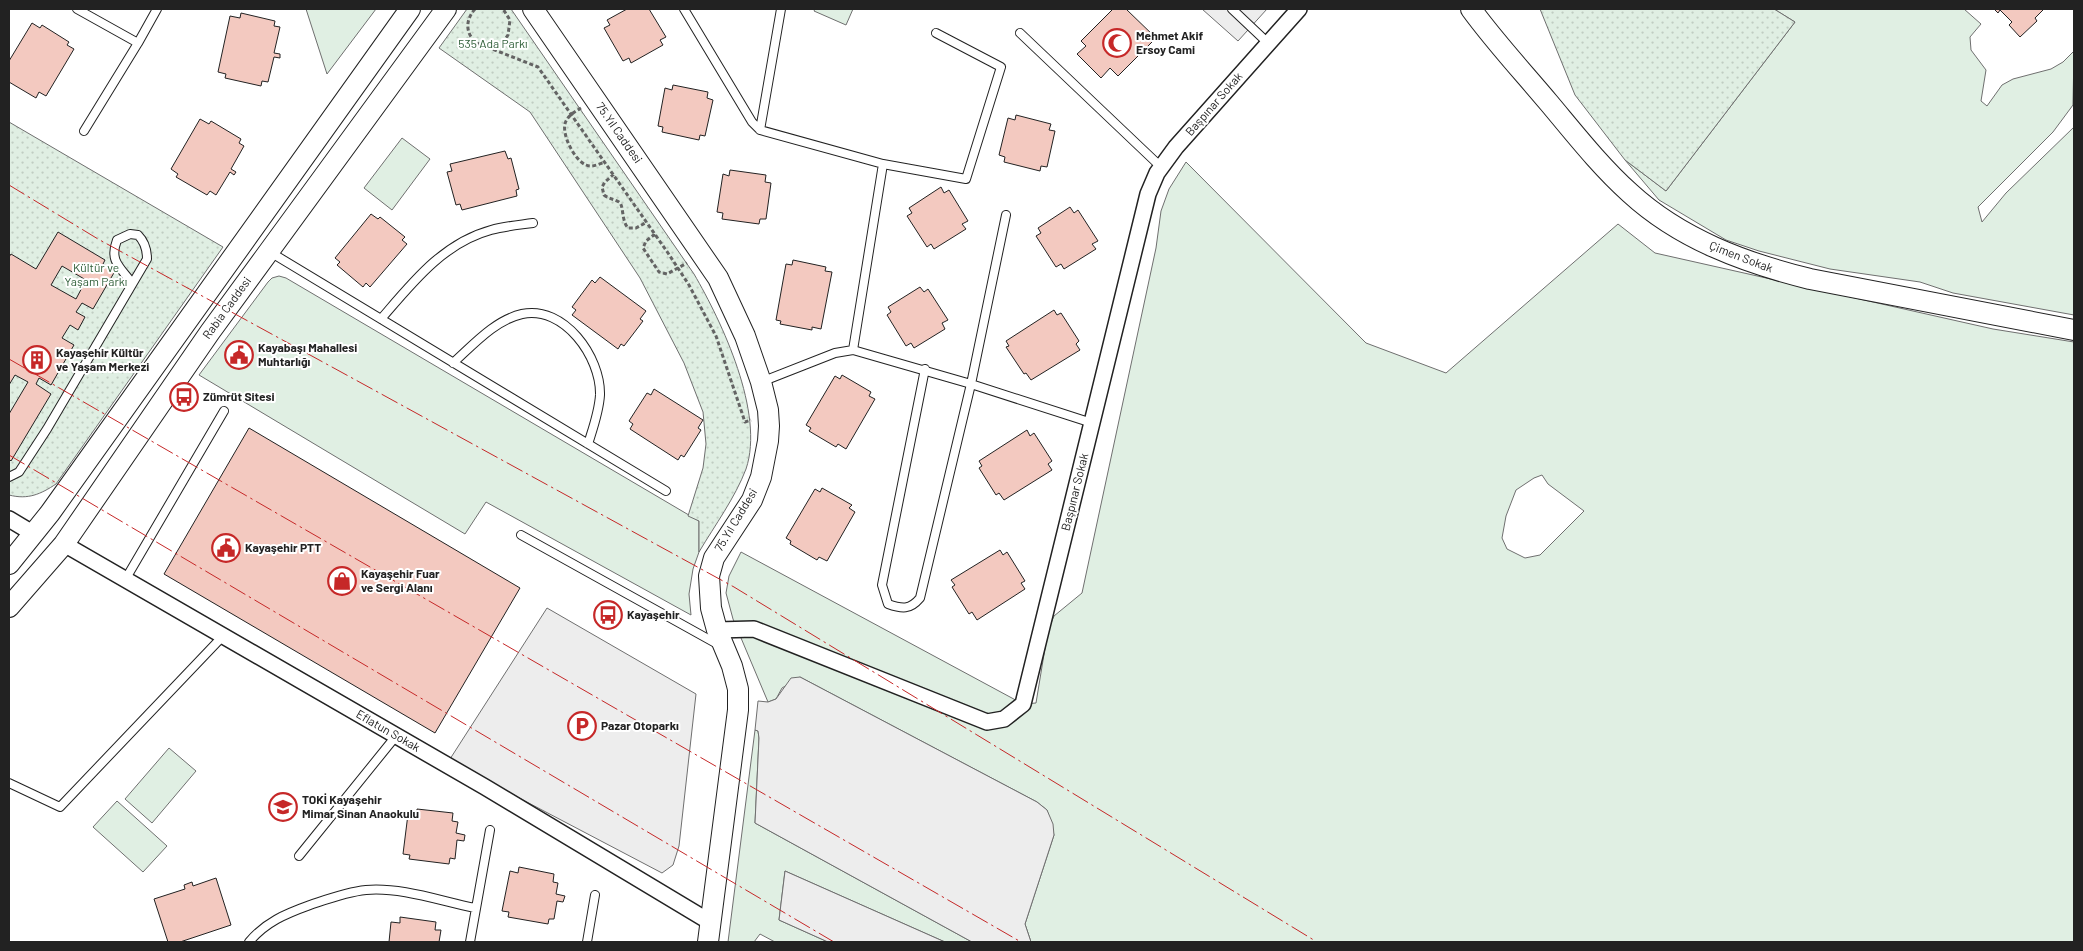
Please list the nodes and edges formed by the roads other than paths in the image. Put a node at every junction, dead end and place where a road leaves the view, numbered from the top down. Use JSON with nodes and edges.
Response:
{"nodes":[{"id":1,"x":77,"y":9,"type":"edge"},
{"id":2,"x":157,"y":9,"type":"edge"},
{"id":3,"x":410,"y":9,"type":"edge"},
{"id":4,"x":446,"y":9,"type":"edge"},
{"id":5,"x":533,"y":9,"type":"edge"},
{"id":6,"x":684,"y":9,"type":"edge"},
{"id":7,"x":781,"y":9,"type":"edge"},
{"id":8,"x":1232,"y":9,"type":"edge"},
{"id":9,"x":1299,"y":9,"type":"edge"},
{"id":10,"x":1472,"y":9,"type":"edge"},
{"id":11,"x":936,"y":33,"type":"dead end"},
{"id":12,"x":1020,"y":33,"type":"dead end"},
{"id":13,"x":138,"y":43,"type":"junction"},
{"id":14,"x":1268,"y":43,"type":"junction"},
{"id":15,"x":760,"y":130,"type":"junction"},
{"id":16,"x":84,"y":131,"type":"dead end"},
{"id":17,"x":883,"y":164,"type":"junction"},
{"id":18,"x":1161,"y":167,"type":"junction"},
{"id":19,"x":1006,"y":214,"type":"dead end"},
{"id":20,"x":533,"y":223,"type":"dead end"},
{"id":21,"x":269,"y":251,"type":"junction"},
{"id":22,"x":132,"y":283,"type":"junction"},
{"id":23,"x":381,"y":319,"type":"junction"},
{"id":24,"x":2074,"y":330,"type":"edge"},
{"id":25,"x":853,"y":350,"type":"junction"},
{"id":26,"x":454,"y":363,"type":"junction"},
{"id":27,"x":925,"y":369,"type":"junction"},
{"id":28,"x":761,"y":382,"type":"junction"},
{"id":29,"x":971,"y":384,"type":"junction"},
{"id":30,"x":224,"y":411,"type":"dead end"},
{"id":31,"x":1092,"y":423,"type":"junction"},
{"id":32,"x":588,"y":444,"type":"junction"},
{"id":33,"x":9,"y":477,"type":"edge"},
{"id":34,"x":666,"y":491,"type":"dead end"},
{"id":35,"x":9,"y":519,"type":"edge"},
{"id":36,"x":34,"y":534,"type":"junction"},
{"id":37,"x":522,"y":536,"type":"dead end"},
{"id":38,"x":64,"y":544,"type":"junction"},
{"id":39,"x":9,"y":564,"type":"edge"},
{"id":40,"x":125,"y":580,"type":"junction"},
{"id":41,"x":9,"y":608,"type":"edge"},
{"id":42,"x":717,"y":630,"type":"junction"},
{"id":43,"x":223,"y":636,"type":"junction"},
{"id":44,"x":725,"y":649,"type":"junction"},
{"id":45,"x":396,"y":736,"type":"junction"},
{"id":46,"x":9,"y":783,"type":"edge"},
{"id":47,"x":490,"y":830,"type":"dead end"},
{"id":48,"x":299,"y":856,"type":"dead end"},
{"id":49,"x":595,"y":895,"type":"dead end"},
{"id":50,"x":475,"y":908,"type":"junction"},
{"id":51,"x":710,"y":922,"type":"junction"},
{"id":52,"x":249,"y":942,"type":"edge"},
{"id":53,"x":470,"y":942,"type":"edge"},
{"id":54,"x":587,"y":942,"type":"edge"},
{"id":55,"x":708,"y":942,"type":"edge"}],
"edges":[{"from":1,"to":13,"type":"lane"},
{"from":2,"to":13,"type":"lane"},
{"from":3,"to":36,"type":"street","name":"Rabia Caddesi"},
{"from":4,"to":21,"type":"street","name":"Rabia Caddesi"},
{"from":5,"to":28,"type":"street","name":"75.Yıl Caddesi"},
{"from":6,"to":15,"type":"lane"},
{"from":7,"to":15,"type":"lane"},
{"from":8,"to":14,"type":"lane"},
{"from":9,"to":14,"type":"street","name":"Başpınar Sokak"},
{"from":10,"to":24,"type":"street","name":"Çimen Sokak"},
{"from":11,"to":17,"type":"lane"},
{"from":12,"to":18,"type":"lane"},
{"from":13,"to":16,"type":"lane"},
{"from":14,"to":18,"type":"street","name":"Başpınar Sokak"},
{"from":15,"to":17,"type":"lane"},
{"from":17,"to":25,"type":"lane"},
{"from":18,"to":31,"type":"street","name":"Başpınar Sokak"},
{"from":19,"to":29,"type":"lane"},
{"from":20,"to":23,"type":"lane"},
{"from":21,"to":23,"type":"lane"},
{"from":21,"to":38,"type":"street","name":"Rabia Caddesi"},
{"from":22,"to":22,"type":"lane"},
{"from":22,"to":33,"type":"lane"},
{"from":23,"to":26,"type":"lane"},
{"from":25,"to":27,"type":"lane"},
{"from":25,"to":28,"type":"lane"},
{"from":26,"to":32,"type":"lane"},
{"from":26,"to":32,"type":"lane"},
{"from":27,"to":29,"type":"lane"},
{"from":27,"to":29,"type":"lane"},
{"from":28,"to":42,"type":"street","name":"75.Yıl Caddesi"},
{"from":29,"to":31,"type":"lane"},
{"from":30,"to":40,"type":"lane"},
{"from":31,"to":42,"type":"street","name":"Başpınar Sokak"},
{"from":32,"to":34,"type":"lane"},
{"from":35,"to":36,"type":"street"},
{"from":36,"to":39,"type":"street","name":"Rabia Caddesi"},
{"from":37,"to":44,"type":"lane"},
{"from":38,"to":40,"type":"street","name":"Eflatun Sokak"},
{"from":38,"to":41,"type":"street","name":"Rabia Caddesi"},
{"from":40,"to":43,"type":"street","name":"Eflatun Sokak"},
{"from":42,"to":44,"type":"street","name":"75.Yıl Caddesi"},
{"from":43,"to":45,"type":"street","name":"Eflatun Sokak"},
{"from":43,"to":46,"type":"lane"},
{"from":44,"to":51,"type":"street","name":"75.Yıl Caddesi"},
{"from":45,"to":48,"type":"lane"},
{"from":45,"to":51,"type":"street","name":"Eflatun Sokak"},
{"from":47,"to":50,"type":"lane"},
{"from":49,"to":54,"type":"lane"},
{"from":50,"to":52,"type":"lane"},
{"from":50,"to":53,"type":"lane"},
{"from":51,"to":55,"type":"street","name":"75.Yıl Caddesi"}]}
